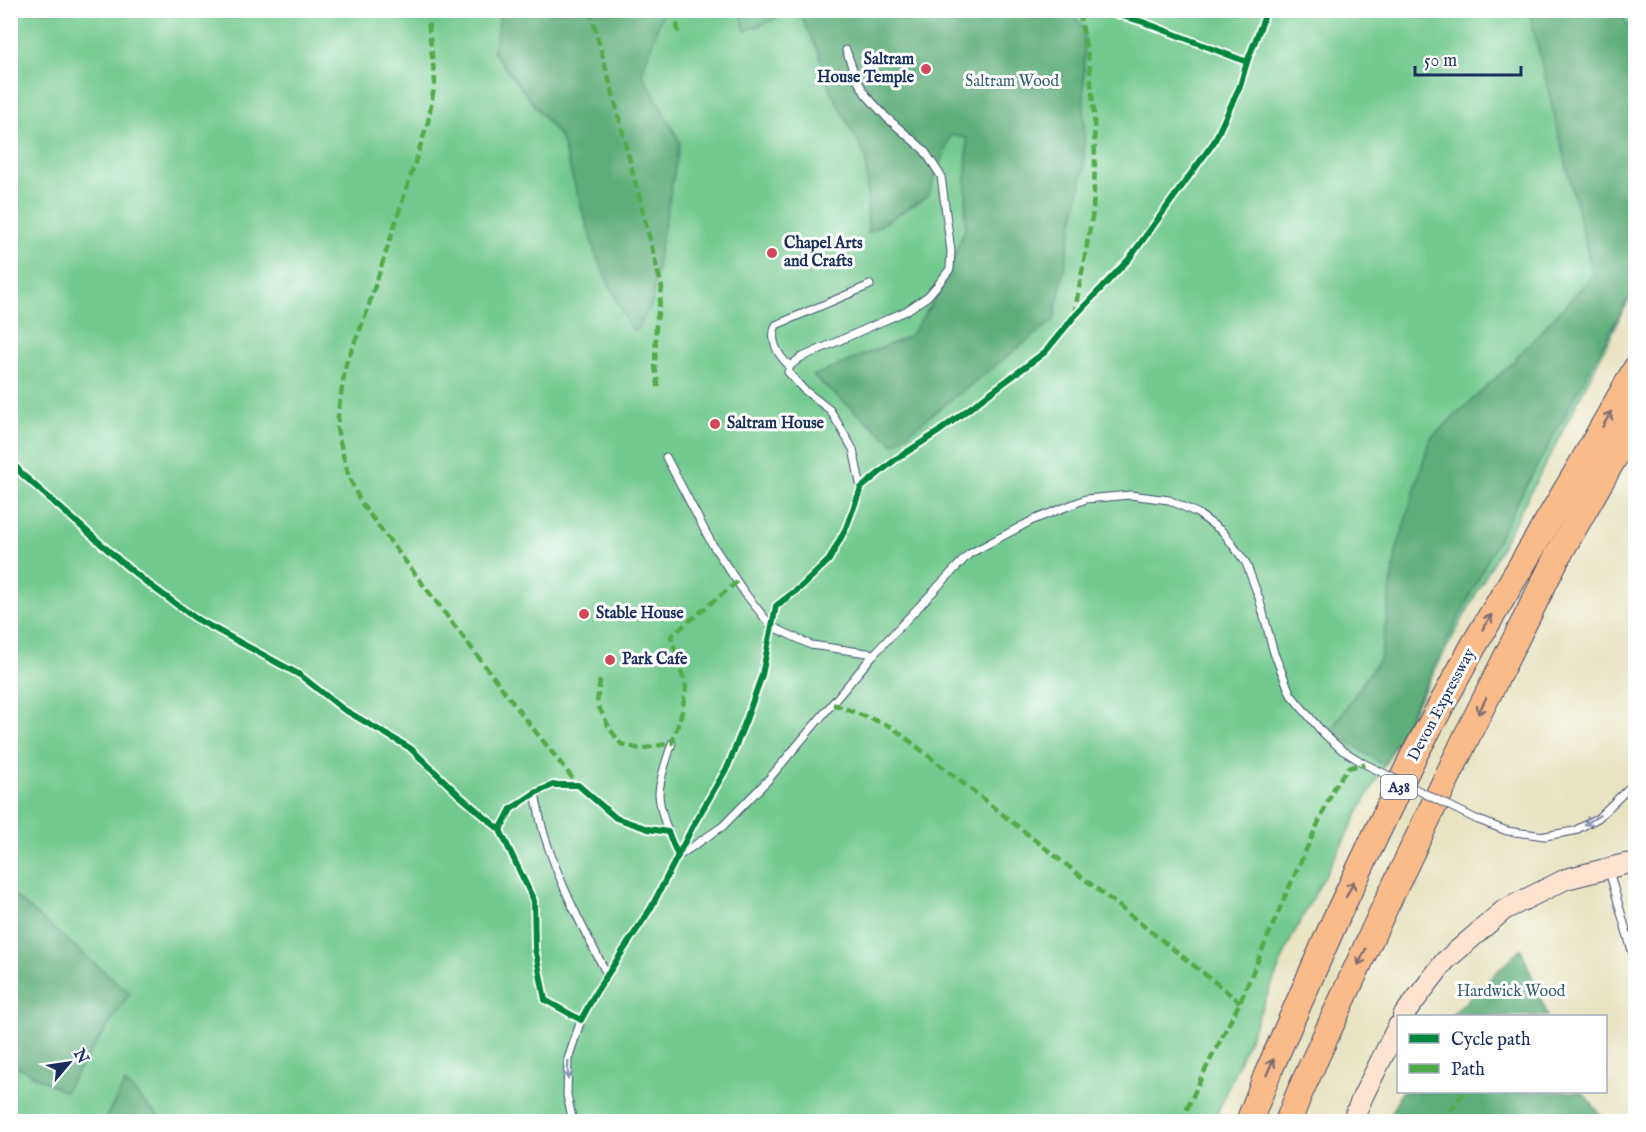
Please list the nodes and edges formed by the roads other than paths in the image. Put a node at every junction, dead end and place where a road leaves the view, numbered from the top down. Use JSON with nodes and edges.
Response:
{"nodes":[{"id":1,"x":846,"y":50,"type":"dead end"},
{"id":2,"x":1247,"y":62,"type":"dead end"},
{"id":3,"x":870,"y":285,"type":"dead end"},
{"id":4,"x":790,"y":366,"type":"junction"},
{"id":5,"x":1635,"y":369,"type":"edge"},
{"id":6,"x":1635,"y":419,"type":"edge"},
{"id":7,"x":1635,"y":452,"type":"edge"},
{"id":8,"x":666,"y":458,"type":"dead end"},
{"id":9,"x":10,"y":460,"type":"edge"},
{"id":10,"x":861,"y":488,"type":"junction"},
{"id":11,"x":771,"y":626,"type":"junction"},
{"id":12,"x":1518,"y":634,"type":"junction"},
{"id":13,"x":874,"y":654,"type":"junction"},
{"id":14,"x":672,"y":743,"type":"dead end"},
{"id":15,"x":1635,"y":782,"type":"edge"},
{"id":16,"x":535,"y":793,"type":"junction"},
{"id":17,"x":500,"y":830,"type":"junction"},
{"id":18,"x":668,"y":832,"type":"junction"},
{"id":19,"x":678,"y":856,"type":"junction"},
{"id":20,"x":1635,"y":863,"type":"edge"},
{"id":21,"x":1608,"y":868,"type":"junction"},
{"id":22,"x":1635,"y":965,"type":"edge"},
{"id":23,"x":607,"y":974,"type":"junction"},
{"id":24,"x":1404,"y":1015,"type":"edge"},
{"id":25,"x":580,"y":1020,"type":"junction"},
{"id":26,"x":1397,"y":1028,"type":"edge"},
{"id":27,"x":573,"y":1122,"type":"edge"},
{"id":28,"x":1249,"y":1122,"type":"edge"},
{"id":29,"x":1288,"y":1122,"type":"edge"},
{"id":30,"x":1352,"y":1122,"type":"edge"}],
"edges":[{"from":1,"to":4,"type":"lane"},
{"from":2,"to":10,"type":"lane"},
{"from":3,"to":4,"type":"lane"},
{"from":4,"to":10,"type":"lane"},
{"from":28,"to":5,"type":"highway","name":"Devon Expressway","number":"A38","one_way":true},
{"from":6,"to":12,"type":"highway","number":"A38"},
{"from":7,"to":12,"type":"highway","number":"A38"},
{"from":8,"to":11,"type":"lane"},
{"from":9,"to":17,"type":"lane"},
{"from":10,"to":11,"type":"lane"},
{"from":11,"to":13,"type":"lane"},
{"from":11,"to":19,"type":"lane"},
{"from":12,"to":29,"type":"highway","number":"A38","one_way":true},
{"from":15,"to":13,"type":"lane","one_way":true,"bridge":true},
{"from":13,"to":19,"type":"lane"},
{"from":14,"to":18,"type":"lane"},
{"from":16,"to":17,"type":"lane"},
{"from":16,"to":18,"type":"lane"},
{"from":16,"to":23,"type":"lane"},
{"from":17,"to":25,"type":"lane"},
{"from":18,"to":19,"type":"lane"},
{"from":19,"to":23,"type":"lane"},
{"from":20,"to":21,"type":"street"},
{"from":21,"to":22,"type":"lane"},
{"from":21,"to":24,"type":"street"},
{"from":23,"to":25,"type":"lane"},
{"from":25,"to":27,"type":"lane","one_way":true},
{"from":26,"to":30,"type":"street"}]}
